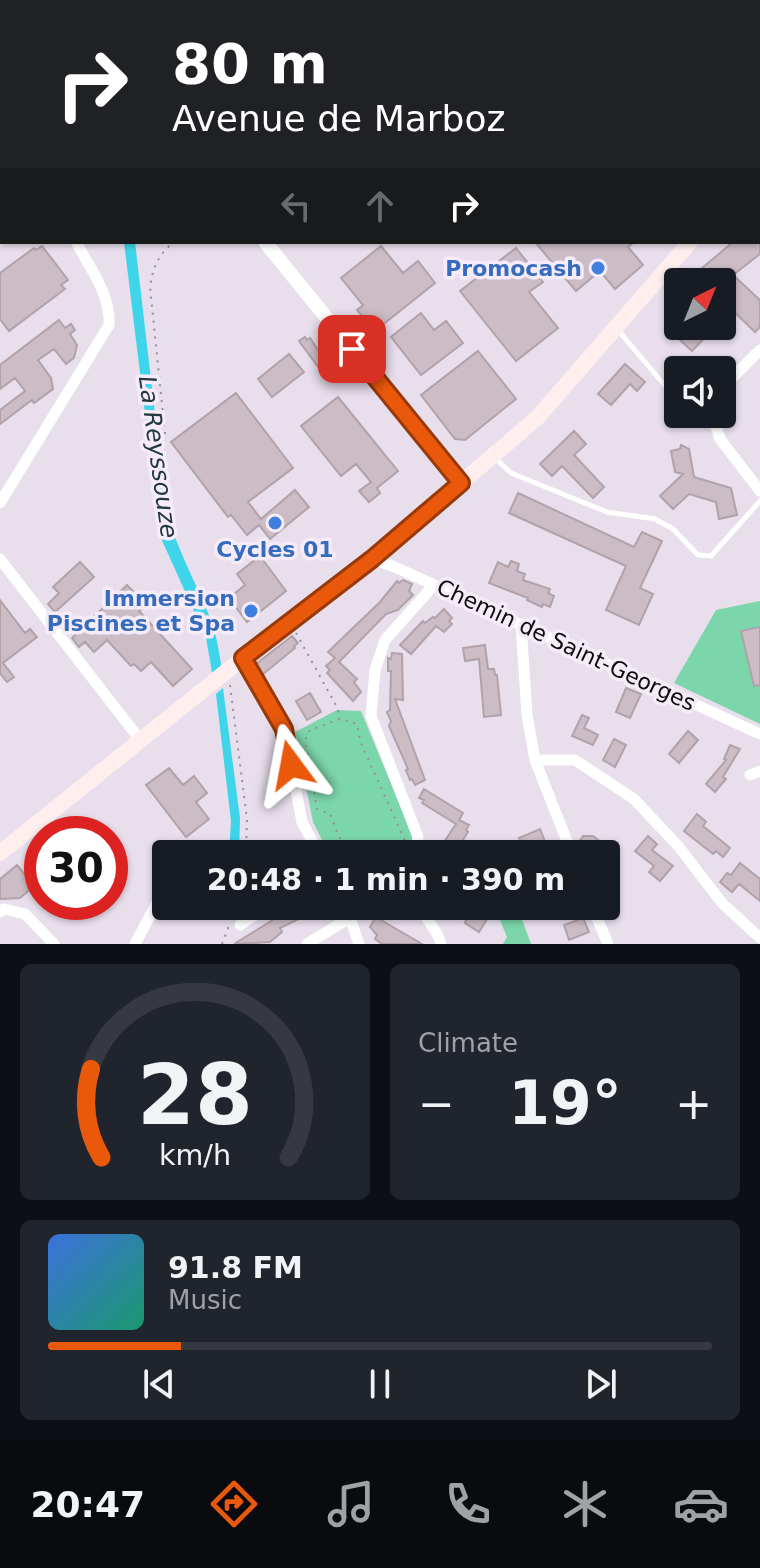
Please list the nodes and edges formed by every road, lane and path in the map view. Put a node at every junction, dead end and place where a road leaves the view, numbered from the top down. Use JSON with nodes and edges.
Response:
{"nodes":[{"id":1,"x":77,"y":244,"type":"edge"},
{"id":2,"x":172,"y":244,"type":"edge"},
{"id":3,"x":267,"y":244,"type":"edge"},
{"id":4,"x":688,"y":244,"type":"edge"},
{"id":5,"x":616,"y":328,"type":"junction"},
{"id":6,"x":760,"y":350,"type":"edge"},
{"id":7,"x":736,"y":374,"type":"edge"},
{"id":8,"x":664,"y":385,"type":"edge"},
{"id":9,"x":716,"y":428,"type":"edge"},
{"id":10,"x":165,"y":434,"type":"dead end"},
{"id":11,"x":493,"y":457,"type":"junction"},
{"id":12,"x":461,"y":483,"type":"junction"},
{"id":13,"x":760,"y":491,"type":"edge"},
{"id":14,"x":760,"y":501,"type":"edge"},
{"id":15,"x":0,"y":503,"type":"edge"},
{"id":16,"x":0,"y":559,"type":"edge"},
{"id":17,"x":372,"y":559,"type":"junction"},
{"id":18,"x":434,"y":585,"type":"junction"},
{"id":19,"x":290,"y":621,"type":"junction"},
{"id":20,"x":521,"y":624,"type":"junction"},
{"id":21,"x":243,"y":658,"type":"junction"},
{"id":22,"x":229,"y":684,"type":"dead end"},
{"id":23,"x":340,"y":719,"type":"junction"},
{"id":24,"x":760,"y":734,"type":"edge"},
{"id":25,"x":141,"y":741,"type":"junction"},
{"id":26,"x":535,"y":760,"type":"junction"},
{"id":27,"x":246,"y":840,"type":"edge"},
{"id":28,"x":312,"y":840,"type":"edge"},
{"id":29,"x":340,"y":840,"type":"edge"},
{"id":30,"x":405,"y":840,"type":"edge"},
{"id":31,"x":417,"y":840,"type":"edge"},
{"id":32,"x":566,"y":840,"type":"edge"},
{"id":33,"x":0,"y":853,"type":"edge"},
{"id":34,"x":0,"y":912,"type":"edge"},
{"id":35,"x":152,"y":912,"type":"edge"},
{"id":36,"x":247,"y":920,"type":"edge"},
{"id":37,"x":338,"y":920,"type":"edge"},
{"id":38,"x":352,"y":920,"type":"edge"},
{"id":39,"x":427,"y":920,"type":"edge"},
{"id":40,"x":598,"y":920,"type":"edge"},
{"id":41,"x":240,"y":925,"type":"dead end"},
{"id":42,"x":760,"y":938,"type":"edge"},
{"id":43,"x":54,"y":944,"type":"edge"},
{"id":44,"x":135,"y":944,"type":"edge"},
{"id":45,"x":307,"y":944,"type":"edge"},
{"id":46,"x":359,"y":944,"type":"edge"},
{"id":47,"x":441,"y":944,"type":"edge"},
{"id":48,"x":608,"y":944,"type":"edge"}],
"edges":[{"from":1,"to":15,"type":"street"},
{"from":2,"to":10,"type":"path"},
{"from":3,"to":12,"type":"street"},
{"from":4,"to":5,"type":"main road"},
{"from":5,"to":8,"type":"lane"},
{"from":5,"to":11,"type":"main road"},
{"from":6,"to":7,"type":"street"},
{"from":9,"to":13,"type":"street"},
{"from":11,"to":12,"type":"main road"},
{"from":11,"to":14,"type":"lane"},
{"from":12,"to":17,"type":"main road"},
{"from":16,"to":25,"type":"street"},
{"from":17,"to":18,"type":"street","name":"Chemin de Saint-Georges"},
{"from":17,"to":19,"type":"main road"},
{"from":18,"to":20,"type":"street","name":"Chemin de Saint-Georges"},
{"from":18,"to":31,"type":"street"},
{"from":19,"to":21,"type":"main road"},
{"from":19,"to":23,"type":"path"},
{"from":20,"to":24,"type":"street","name":"Chemin de Saint-Georges"},
{"from":20,"to":26,"type":"street"},
{"from":21,"to":25,"type":"main road"},
{"from":21,"to":28,"type":"street"},
{"from":22,"to":27,"type":"path"},
{"from":23,"to":29,"type":"path"},
{"from":23,"to":30,"type":"path"},
{"from":25,"to":33,"type":"main road"},
{"from":26,"to":32,"type":"street"},
{"from":26,"to":42,"type":"street"},
{"from":34,"to":43,"type":"street"},
{"from":35,"to":44,"type":"street"},
{"from":36,"to":41,"type":"street"},
{"from":37,"to":45,"type":"street"},
{"from":38,"to":46,"type":"street"},
{"from":39,"to":47,"type":"street"},
{"from":40,"to":48,"type":"street"}]}
